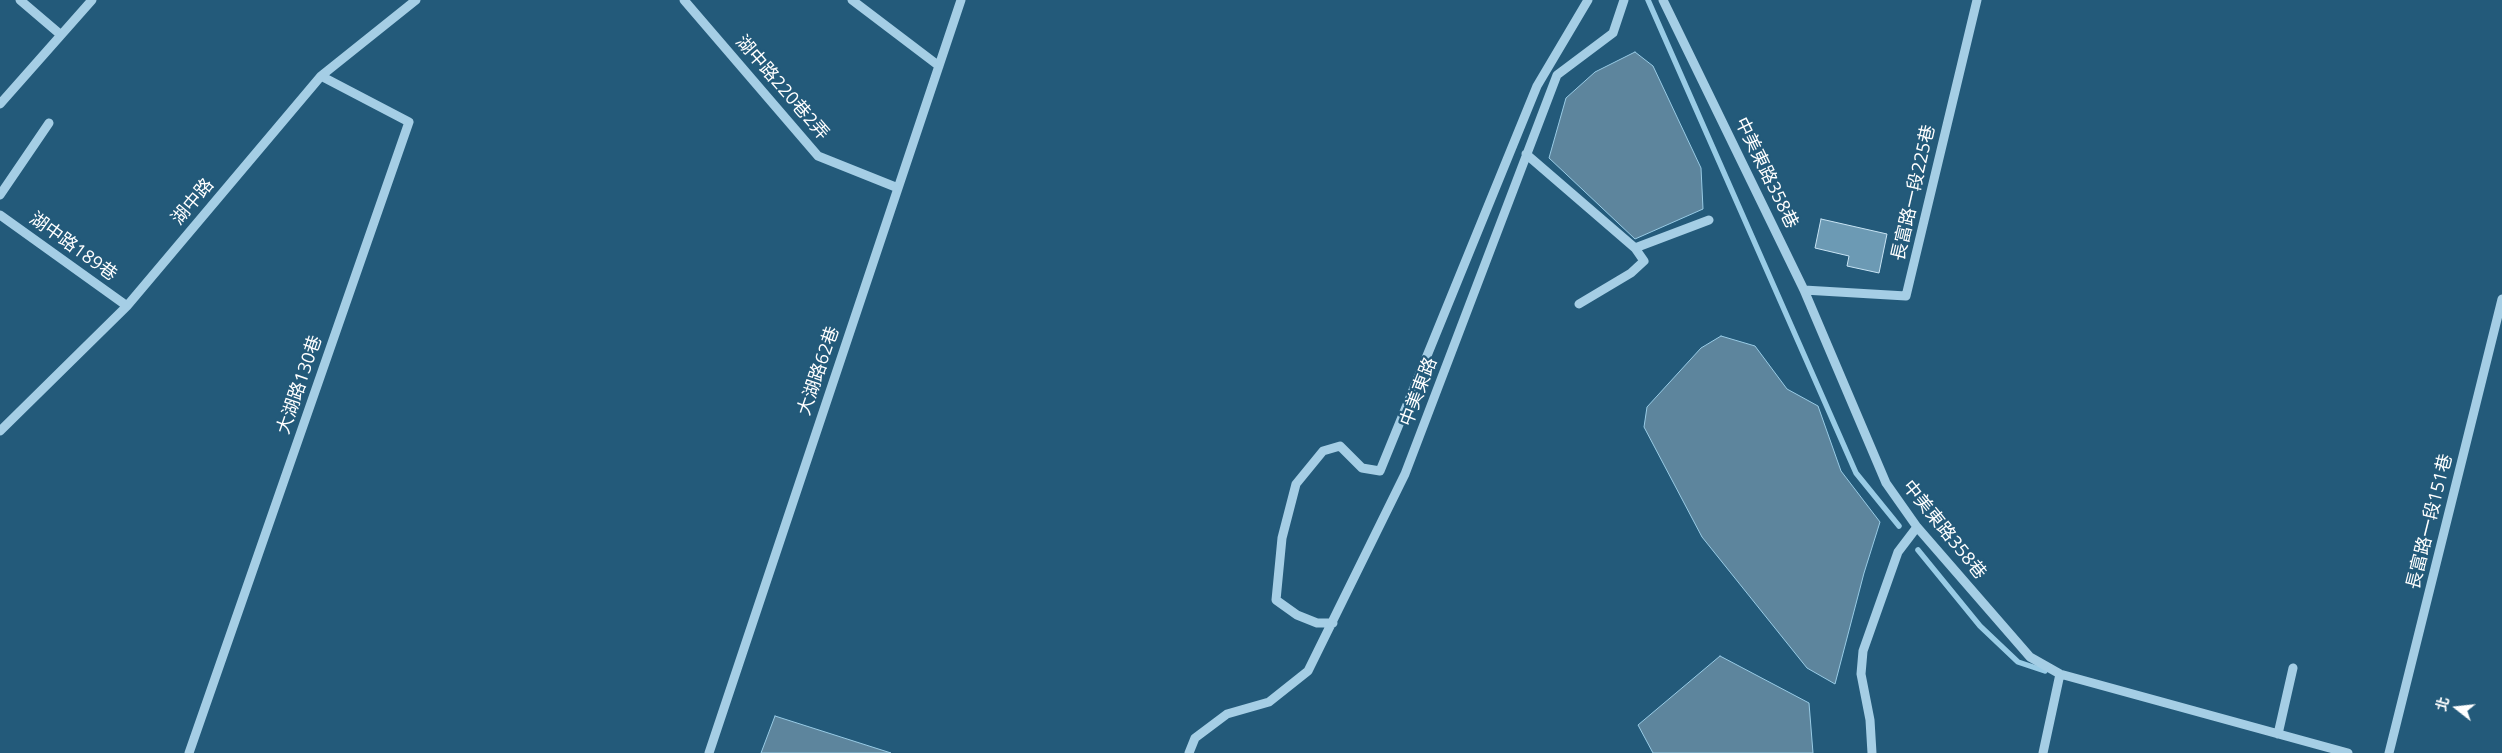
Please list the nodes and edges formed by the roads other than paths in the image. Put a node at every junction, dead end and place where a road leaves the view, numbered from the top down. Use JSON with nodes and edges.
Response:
{"nodes":[{"id":1,"x":20,"y":0,"type":"edge"},
{"id":2,"x":92,"y":0,"type":"edge"},
{"id":3,"x":416,"y":0,"type":"edge"},
{"id":4,"x":684,"y":0,"type":"edge"},
{"id":5,"x":852,"y":0,"type":"edge"},
{"id":6,"x":961,"y":0,"type":"edge"},
{"id":7,"x":1588,"y":0,"type":"edge"},
{"id":8,"x":1624,"y":0,"type":"edge"},
{"id":9,"x":1663,"y":0,"type":"edge"},
{"id":10,"x":1977,"y":0,"type":"edge"},
{"id":11,"x":61,"y":35,"type":"junction"},
{"id":12,"x":939,"y":66,"type":"junction"},
{"id":13,"x":321,"y":76,"type":"junction"},
{"id":14,"x":0,"y":104,"type":"edge"},
{"id":15,"x":49,"y":123,"type":"dead end"},
{"id":16,"x":1526,"y":154,"type":"junction"},
{"id":17,"x":898,"y":188,"type":"junction"},
{"id":18,"x":0,"y":195,"type":"edge"},
{"id":19,"x":0,"y":215,"type":"edge"},
{"id":20,"x":1710,"y":220,"type":"dead end"},
{"id":21,"x":1635,"y":248,"type":"junction"},
{"id":22,"x":1804,"y":290,"type":"junction"},
{"id":23,"x":2502,"y":299,"type":"edge"},
{"id":24,"x":1579,"y":304,"type":"dead end"},
{"id":25,"x":127,"y":306,"type":"junction"},
{"id":26,"x":0,"y":431,"type":"edge"},
{"id":27,"x":1917,"y":526,"type":"junction"},
{"id":28,"x":1333,"y":623,"type":"junction"},
{"id":29,"x":2293,"y":668,"type":"dead end"},
{"id":30,"x":2060,"y":674,"type":"junction"},
{"id":31,"x":2278,"y":734,"type":"junction"},
{"id":32,"x":189,"y":753,"type":"edge"},
{"id":33,"x":709,"y":753,"type":"edge"},
{"id":34,"x":1189,"y":753,"type":"edge"},
{"id":35,"x":1872,"y":753,"type":"edge"},
{"id":36,"x":2043,"y":753,"type":"edge"},
{"id":37,"x":2348,"y":753,"type":"edge"},
{"id":38,"x":2389,"y":753,"type":"edge"}],
"edges":[{"from":1,"to":11,"type":"street"},
{"from":2,"to":11,"type":"street"},
{"from":3,"to":13,"type":"street","name":"湖中路"},
{"from":4,"to":17,"type":"street","name":"湖中路220巷2弄"},
{"from":5,"to":12,"type":"street"},
{"from":6,"to":12,"type":"street","name":"大湖路62巷"},
{"from":7,"to":28,"type":"street"},
{"from":8,"to":16,"type":"street","name":"中美東路"},
{"from":9,"to":22,"type":"street","name":"中美東路358巷"},
{"from":10,"to":22,"type":"street","name":"長富路一段225巷"},
{"from":11,"to":14,"type":"street"},
{"from":12,"to":17,"type":"street","name":"大湖路62巷"},
{"from":13,"to":25,"type":"street","name":"湖中路"},
{"from":13,"to":32,"type":"street","name":"大湖路130巷"},
{"from":15,"to":18,"type":"street"},
{"from":16,"to":21,"type":"street"},
{"from":16,"to":28,"type":"street","name":"中美東路"},
{"from":17,"to":33,"type":"street","name":"大湖路62巷"},
{"from":19,"to":25,"type":"street","name":"湖中路189巷"},
{"from":20,"to":21,"type":"street"},
{"from":21,"to":24,"type":"street"},
{"from":22,"to":27,"type":"street","name":"中美東路358巷"},
{"from":23,"to":38,"type":"street","name":"長富路一段151巷"},
{"from":25,"to":26,"type":"street","name":"湖中路"},
{"from":27,"to":30,"type":"street","name":"中美東路358巷"},
{"from":27,"to":35,"type":"street"},
{"from":28,"to":34,"type":"street","name":"中美東路"},
{"from":29,"to":31,"type":"street"},
{"from":30,"to":31,"type":"street","name":"中美東路358巷"},
{"from":30,"to":36,"type":"street"},
{"from":31,"to":37,"type":"street","name":"中美東路358巷"}]}
